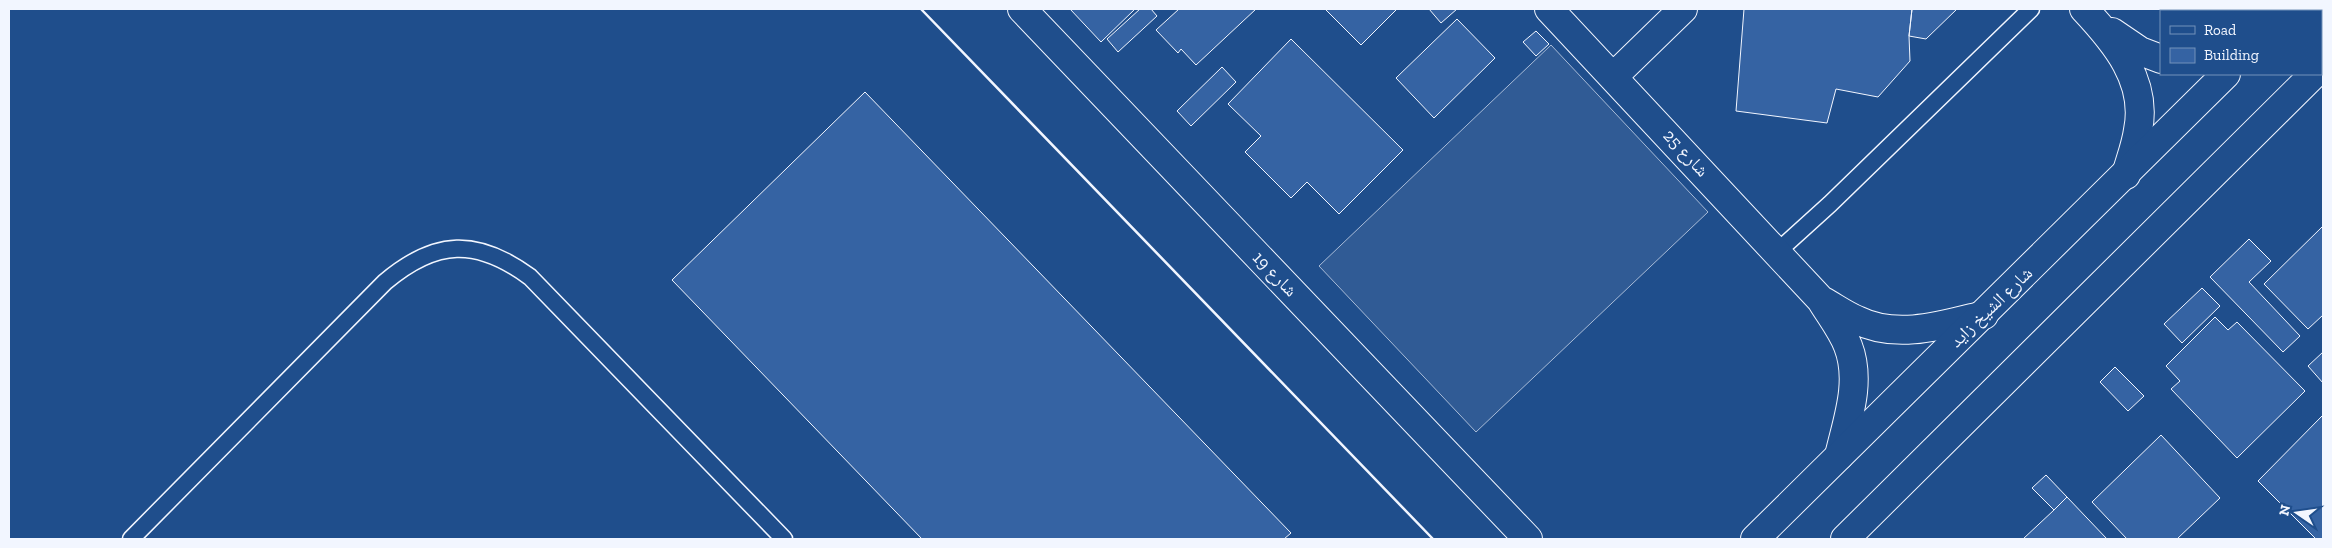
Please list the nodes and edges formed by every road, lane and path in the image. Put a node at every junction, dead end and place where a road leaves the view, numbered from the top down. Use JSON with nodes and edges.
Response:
{"nodes":[{"id":1,"x":1022,"y":9,"type":"edge"},
{"id":2,"x":1550,"y":9,"type":"edge"},
{"id":3,"x":1683,"y":9,"type":"edge"},
{"id":4,"x":2031,"y":9,"type":"edge"},
{"id":5,"x":2089,"y":14,"type":"edge"},
{"id":6,"x":2160,"y":58,"type":"edge"},
{"id":7,"x":2225,"y":75,"type":"edge"},
{"id":8,"x":2313,"y":75,"type":"edge"},
{"id":9,"x":1614,"y":76,"type":"junction"},
{"id":10,"x":2126,"y":175,"type":"junction"},
{"id":11,"x":1777,"y":252,"type":"junction"},
{"id":12,"x":1821,"y":300,"type":"junction"},
{"id":13,"x":1984,"y":315,"type":"junction"},
{"id":14,"x":1839,"y":456,"type":"junction"},
{"id":15,"x":1881,"y":503,"type":"junction"},
{"id":16,"x":132,"y":539,"type":"edge"},
{"id":17,"x":784,"y":539,"type":"edge"},
{"id":18,"x":1528,"y":539,"type":"edge"},
{"id":19,"x":1755,"y":539,"type":"edge"},
{"id":20,"x":1845,"y":539,"type":"edge"},
{"id":21,"x":1866,"y":539,"type":"edge"}],
"edges":[{"from":1,"to":18,"type":"street","name":"شارع 19"},
{"from":2,"to":9,"type":"street","name":"شارع 25"},
{"from":3,"to":9,"type":"street"},
{"from":4,"to":11,"type":"lane"},
{"from":5,"to":6,"type":"street"},
{"from":5,"to":10,"type":"street"},
{"from":7,"to":10,"type":"street","name":"شارع الشيخ زايد"},
{"from":8,"to":15,"type":"street"},
{"from":9,"to":11,"type":"street","name":"شارع 25"},
{"from":10,"to":13,"type":"street","name":"شارع الشيخ زايد"},
{"from":11,"to":12,"type":"street","name":"شارع 25"},
{"from":12,"to":13,"type":"street","name":"شارع 25"},
{"from":12,"to":14,"type":"street","name":"شارع 25"},
{"from":13,"to":14,"type":"street","name":"شارع الشيخ زايد"},
{"from":14,"to":19,"type":"street","name":"شارع الشيخ زايد"},
{"from":15,"to":20,"type":"street"},
{"from":15,"to":21,"type":"street"},
{"from":16,"to":17,"type":"lane"}]}
